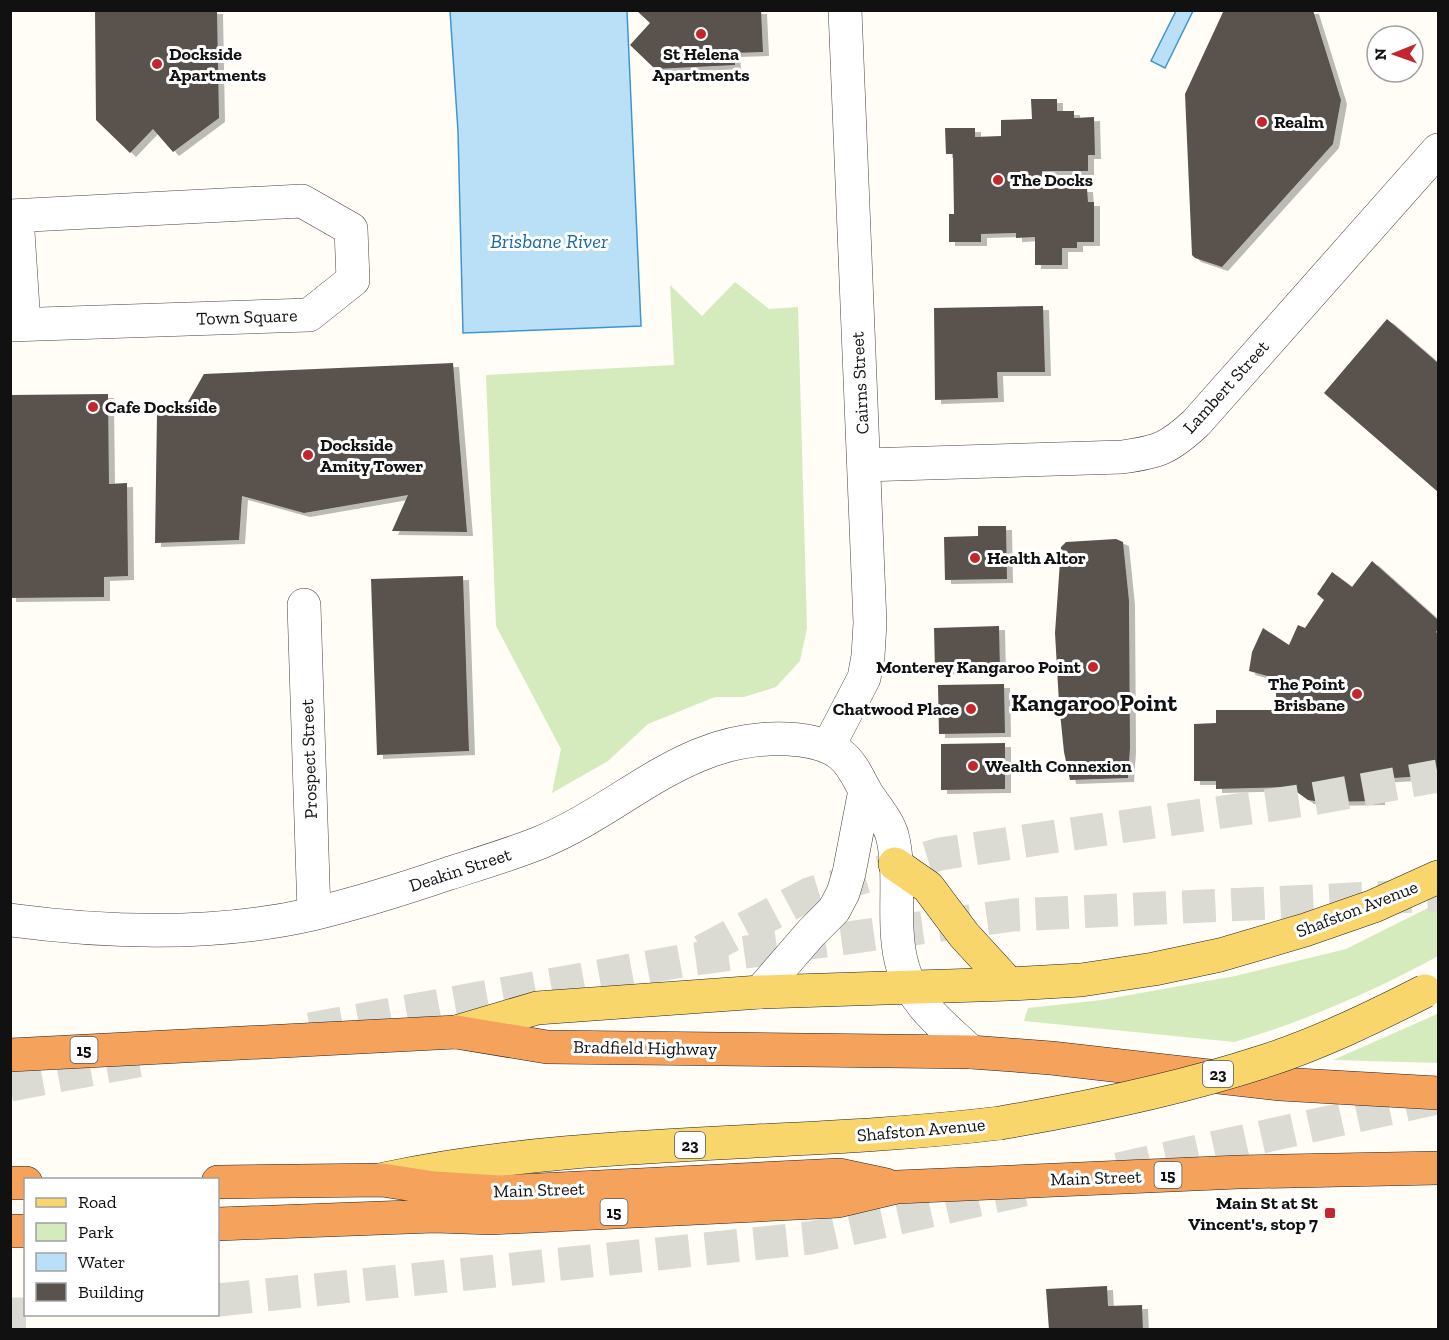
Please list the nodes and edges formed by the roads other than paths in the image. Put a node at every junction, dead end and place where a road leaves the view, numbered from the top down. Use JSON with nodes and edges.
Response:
{"nodes":[{"id":1,"x":845,"y":10,"type":"edge"},
{"id":2,"x":1438,"y":150,"type":"edge"},
{"id":3,"x":14,"y":216,"type":"edge"},
{"id":4,"x":17,"y":324,"type":"edge"},
{"id":5,"x":864,"y":465,"type":"junction"},
{"id":6,"x":303,"y":605,"type":"dead end"},
{"id":7,"x":828,"y":747,"type":"junction"},
{"id":8,"x":865,"y":790,"type":"junction"},
{"id":9,"x":895,"y":864,"type":"junction"},
{"id":10,"x":1438,"y":877,"type":"edge"},
{"id":11,"x":314,"y":914,"type":"junction"},
{"id":12,"x":10,"y":920,"type":"edge"},
{"id":13,"x":1009,"y":984,"type":"junction"},
{"id":14,"x":911,"y":988,"type":"junction"},
{"id":15,"x":1432,"y":988,"type":"edge"},
{"id":16,"x":760,"y":992,"type":"junction"},
{"id":17,"x":456,"y":1032,"type":"junction"},
{"id":18,"x":971,"y":1052,"type":"junction"},
{"id":19,"x":10,"y":1055,"type":"edge"},
{"id":20,"x":1438,"y":1093,"type":"edge"},
{"id":21,"x":1438,"y":1168,"type":"edge"},
{"id":22,"x":382,"y":1180,"type":"junction"},
{"id":23,"x":219,"y":1182,"type":"edge"},
{"id":24,"x":897,"y":1187,"type":"junction"},
{"id":25,"x":219,"y":1224,"type":"edge"}],
"edges":[{"from":1,"to":5,"type":"street","name":"Cairns Street"},
{"from":2,"to":5,"type":"street","name":"Lambert Street"},
{"from":3,"to":4,"type":"street","name":"Town Square"},
{"from":3,"to":4,"type":"street","name":"Town Square"},
{"from":5,"to":7,"type":"street","name":"Cairns Street"},
{"from":6,"to":11,"type":"street","name":"Prospect Street"},
{"from":7,"to":8,"type":"street","name":"Deakin Street"},
{"from":7,"to":11,"type":"street","name":"Deakin Street"},
{"from":8,"to":9,"type":"street","name":"Deakin Street"},
{"from":8,"to":16,"type":"street"},
{"from":9,"to":13,"type":"main road"},
{"from":9,"to":14,"type":"street","name":"Deakin Street"},
{"from":10,"to":13,"type":"main road","name":"Shafston Avenue"},
{"from":11,"to":12,"type":"street","name":"Deakin Street"},
{"from":13,"to":14,"type":"main road","name":"Shafston Avenue"},
{"from":14,"to":16,"type":"main road","name":"Shafston Avenue"},
{"from":14,"to":18,"type":"street","name":"Deakin Street"},
{"from":15,"to":22,"type":"main road","name":"Shafston Avenue","number":"23","bridge":true},
{"from":16,"to":17,"type":"main road","name":"Shafston Avenue"},
{"from":17,"to":18,"type":"highway","name":"Bradfield Highway","number":"15"},
{"from":17,"to":19,"type":"highway","name":"Bradfield Highway","number":"15"},
{"from":18,"to":20,"type":"highway","name":"Bradfield Highway","number":"15"},
{"from":21,"to":24,"type":"highway","name":"Main Street","number":"15"},
{"from":22,"to":23,"type":"highway","name":"Main Street","number":"15"},
{"from":22,"to":24,"type":"highway","name":"Main Street","number":"15"},
{"from":24,"to":25,"type":"highway","name":"Main Street","number":"15"}]}
